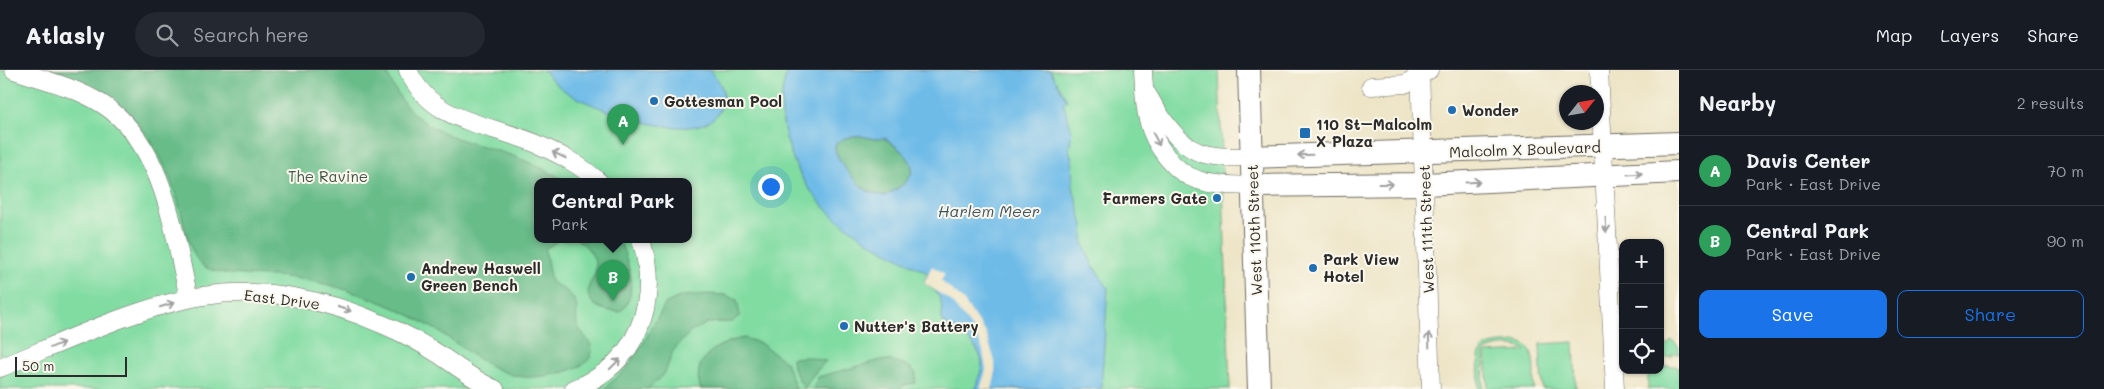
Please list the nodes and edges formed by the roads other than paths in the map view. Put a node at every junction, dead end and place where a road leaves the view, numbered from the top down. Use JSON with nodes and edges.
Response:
{"nodes":[{"id":1,"x":14,"y":70,"type":"edge"},
{"id":2,"x":408,"y":70,"type":"edge"},
{"id":3,"x":1143,"y":70,"type":"edge"},
{"id":4,"x":1249,"y":70,"type":"edge"},
{"id":5,"x":1599,"y":70,"type":"edge"},
{"id":6,"x":1424,"y":72,"type":"edge"},
{"id":7,"x":1371,"y":86,"type":"dead end"},
{"id":8,"x":1146,"y":92,"type":"junction"},
{"id":9,"x":1679,"y":143,"type":"edge"},
{"id":10,"x":1602,"y":147,"type":"junction"},
{"id":11,"x":1423,"y":152,"type":"junction"},
{"id":12,"x":1251,"y":157,"type":"junction"},
{"id":13,"x":1679,"y":172,"type":"edge"},
{"id":14,"x":1603,"y":176,"type":"junction"},
{"id":15,"x":594,"y":178,"type":"edge"},
{"id":16,"x":1424,"y":184,"type":"junction"},
{"id":17,"x":1252,"y":186,"type":"junction"},
{"id":18,"x":642,"y":243,"type":"edge"},
{"id":19,"x":188,"y":298,"type":"junction"},
{"id":20,"x":0,"y":368,"type":"edge"},
{"id":21,"x":495,"y":389,"type":"edge"},
{"id":22,"x":574,"y":389,"type":"edge"},
{"id":23,"x":1260,"y":389,"type":"edge"},
{"id":24,"x":1431,"y":389,"type":"edge"},
{"id":25,"x":1615,"y":389,"type":"edge"}],
"edges":[{"from":1,"to":19,"type":"street"},
{"from":15,"to":2,"type":"street","one_way":true},
{"from":3,"to":8,"type":"street"},
{"from":4,"to":12,"type":"main road","name":"West 110th Street"},
{"from":5,"to":10,"type":"street"},
{"from":6,"to":7,"type":"street"},
{"from":6,"to":11,"type":"street","name":"West 111th Street"},
{"from":8,"to":12,"type":"street"},
{"from":8,"to":17,"type":"street","one_way":true},
{"from":9,"to":10,"type":"main road","name":"Malcolm X Boulevard"},
{"from":10,"to":11,"type":"main road","name":"Malcolm X Boulevard"},
{"from":10,"to":14,"type":"street"},
{"from":11,"to":12,"type":"main road","name":"Malcolm X Boulevard","one_way":true},
{"from":11,"to":16,"type":"street","name":"West 111th Street"},
{"from":12,"to":17,"type":"main road","name":"West 110th Street"},
{"from":14,"to":13,"type":"main road","name":"Malcolm X Boulevard","one_way":true},
{"from":16,"to":14,"type":"main road","name":"Malcolm X Boulevard","one_way":true},
{"from":14,"to":25,"type":"street","one_way":true},
{"from":17,"to":16,"type":"main road","name":"Malcolm X Boulevard","one_way":true},
{"from":24,"to":16,"type":"street","name":"West 111th Street","one_way":true},
{"from":17,"to":23,"type":"main road","name":"West 110th Street"},
{"from":22,"to":18,"type":"street","one_way":true},
{"from":20,"to":19,"type":"street","name":"East Drive","one_way":true},
{"from":19,"to":21,"type":"street","name":"East Drive","one_way":true}]}
